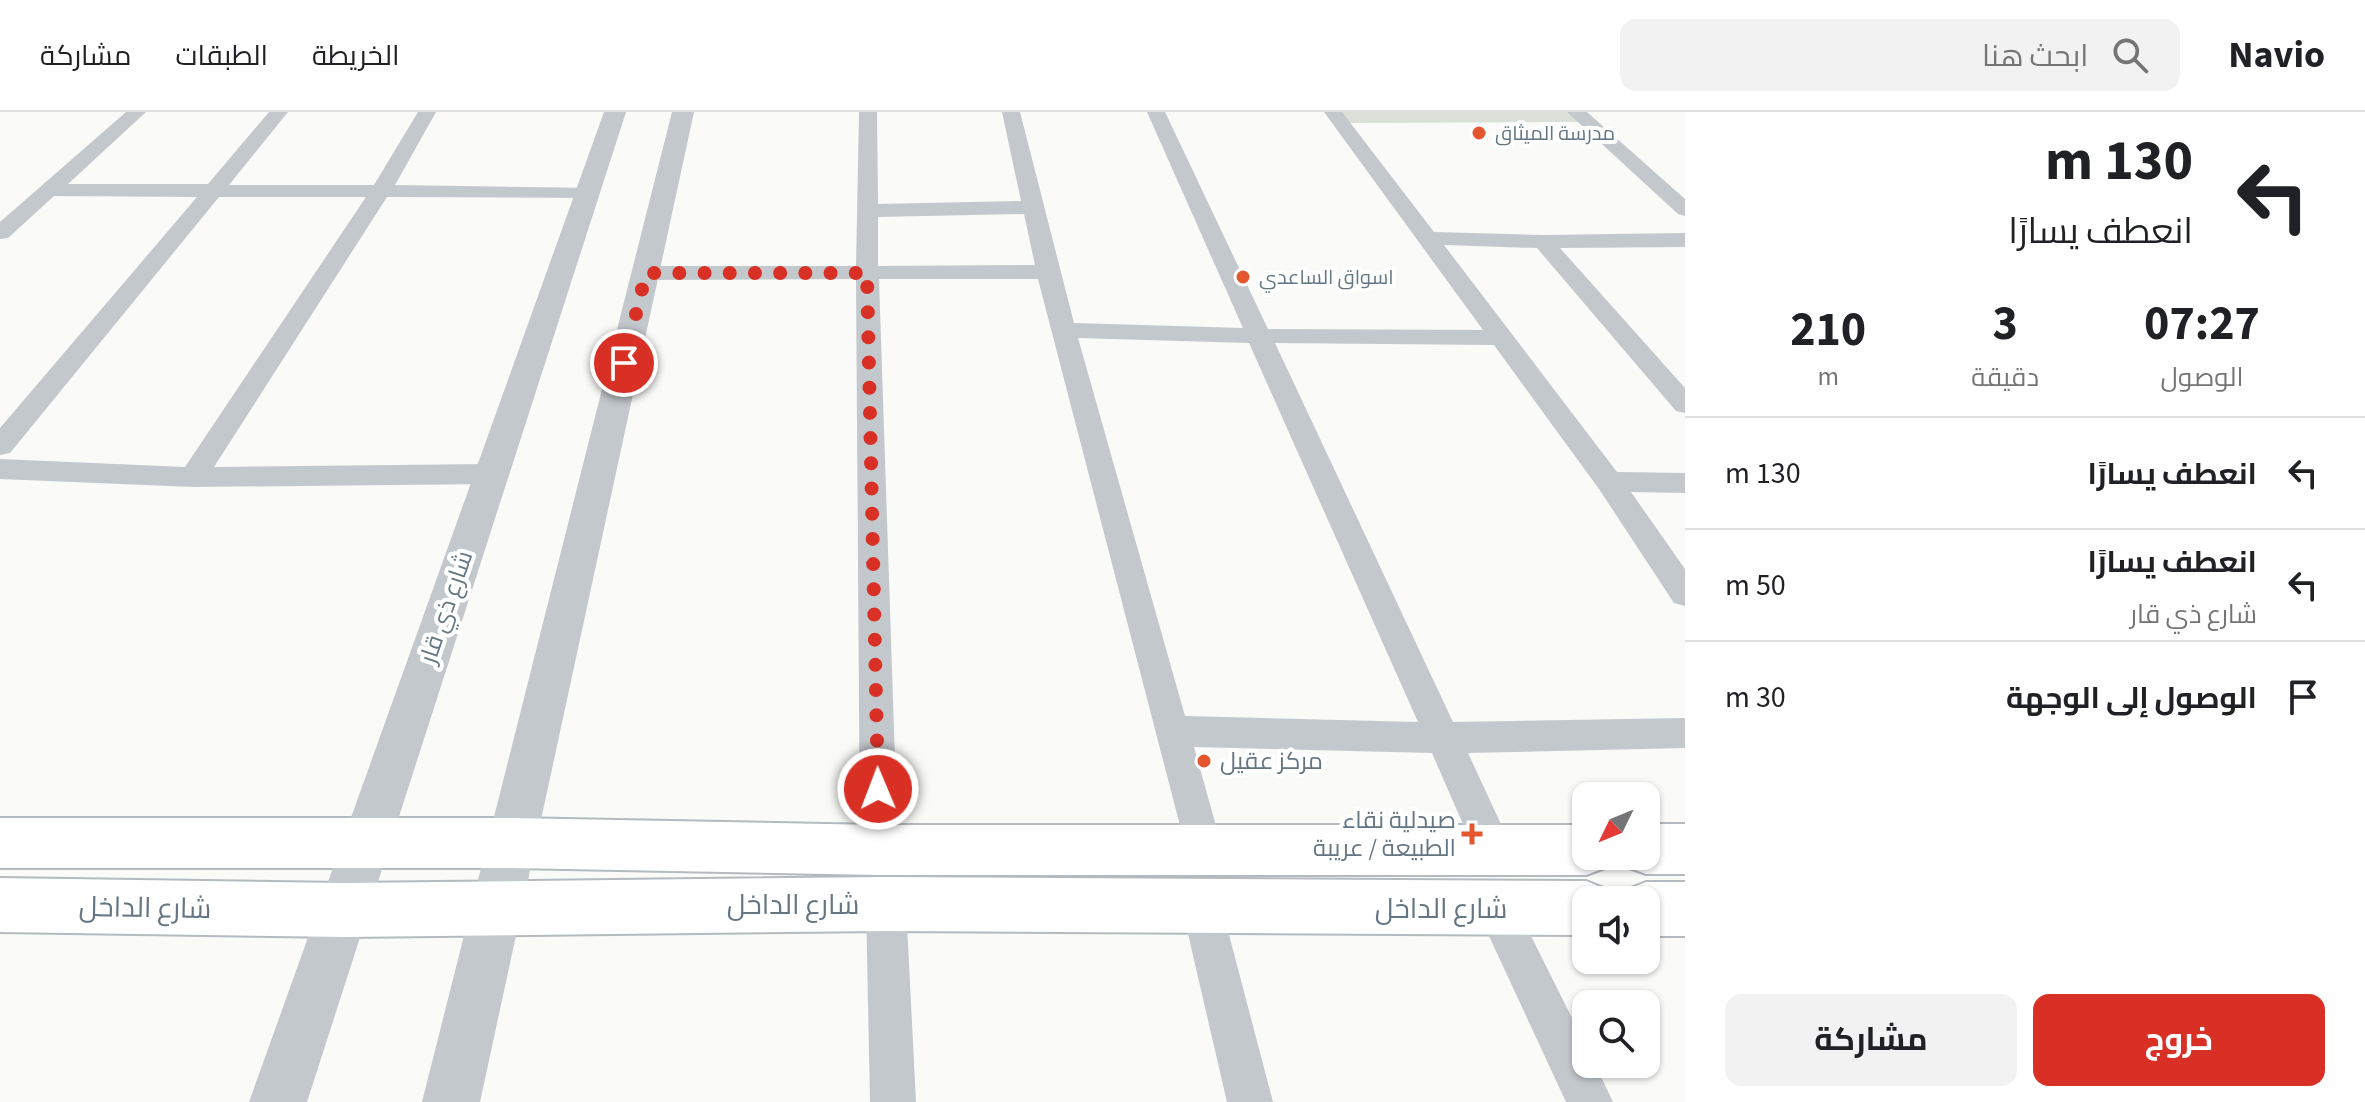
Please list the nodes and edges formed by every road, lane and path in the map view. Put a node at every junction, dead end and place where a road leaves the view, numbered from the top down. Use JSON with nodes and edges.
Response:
{"nodes":[{"id":1,"x":137,"y":112,"type":"edge"},
{"id":2,"x":279,"y":112,"type":"edge"},
{"id":3,"x":427,"y":112,"type":"edge"},
{"id":4,"x":615,"y":112,"type":"edge"},
{"id":5,"x":683,"y":112,"type":"edge"},
{"id":6,"x":868,"y":112,"type":"edge"},
{"id":7,"x":1011,"y":112,"type":"edge"},
{"id":8,"x":1156,"y":112,"type":"edge"},
{"id":9,"x":1333,"y":112,"type":"edge"},
{"id":10,"x":1576,"y":112,"type":"edge"},
{"id":11,"x":48,"y":190,"type":"junction"},
{"id":12,"x":381,"y":191,"type":"junction"},
{"id":13,"x":1674,"y":191,"type":"edge"},
{"id":14,"x":213,"y":192,"type":"junction"},
{"id":15,"x":588,"y":192,"type":"junction"},
{"id":16,"x":1034,"y":207,"type":"junction"},
{"id":17,"x":1685,"y":210,"type":"edge"},
{"id":18,"x":868,"y":211,"type":"junction"},
{"id":19,"x":0,"y":233,"type":"edge"},
{"id":20,"x":1430,"y":238,"type":"junction"},
{"id":21,"x":1685,"y":240,"type":"edge"},
{"id":22,"x":1543,"y":242,"type":"junction"},
{"id":23,"x":1048,"y":272,"type":"junction"},
{"id":24,"x":646,"y":273,"type":"junction"},
{"id":25,"x":867,"y":273,"type":"junction"},
{"id":26,"x":1067,"y":330,"type":"junction"},
{"id":27,"x":1257,"y":336,"type":"junction"},
{"id":28,"x":1501,"y":338,"type":"junction"},
{"id":29,"x":1685,"y":405,"type":"edge"},
{"id":30,"x":0,"y":446,"type":"edge"},
{"id":31,"x":0,"y":469,"type":"edge"},
{"id":32,"x":491,"y":474,"type":"junction"},
{"id":33,"x":193,"y":477,"type":"junction"},
{"id":34,"x":1609,"y":482,"type":"junction"},
{"id":35,"x":1685,"y":483,"type":"edge"},
{"id":36,"x":1685,"y":594,"type":"edge"},
{"id":37,"x":1172,"y":731,"type":"junction"},
{"id":38,"x":1685,"y":733,"type":"edge"},
{"id":39,"x":1442,"y":738,"type":"junction"},
{"id":40,"x":0,"y":843,"type":"edge"},
{"id":41,"x":366,"y":843,"type":"junction"},
{"id":42,"x":512,"y":843,"type":"junction"},
{"id":43,"x":1660,"y":849,"type":"edge"},
{"id":44,"x":1685,"y":849,"type":"edge"},
{"id":45,"x":879,"y":850,"type":"junction"},
{"id":46,"x":1494,"y":850,"type":"junction"},
{"id":47,"x":1572,"y":850,"type":"edge"},
{"id":48,"x":1204,"y":851,"type":"junction"},
{"id":49,"x":886,"y":904,"type":"junction"},
{"id":50,"x":0,"y":905,"type":"edge"},
{"id":51,"x":497,"y":907,"type":"junction"},
{"id":52,"x":1202,"y":908,"type":"junction"},
{"id":53,"x":1496,"y":908,"type":"junction"},
{"id":54,"x":1572,"y":908,"type":"edge"},
{"id":55,"x":1660,"y":909,"type":"edge"},
{"id":56,"x":1685,"y":909,"type":"edge"},
{"id":57,"x":344,"y":910,"type":"junction"},
{"id":58,"x":278,"y":1102,"type":"edge"},
{"id":59,"x":451,"y":1102,"type":"edge"},
{"id":60,"x":893,"y":1102,"type":"edge"},
{"id":61,"x":1250,"y":1102,"type":"edge"},
{"id":62,"x":1590,"y":1102,"type":"edge"}],
"edges":[{"from":1,"to":11,"type":"street"},
{"from":2,"to":14,"type":"street"},
{"from":3,"to":12,"type":"street"},
{"from":4,"to":15,"type":"street","name":"شارع ذي قار"},
{"from":5,"to":24,"type":"street"},
{"from":6,"to":18,"type":"street"},
{"from":7,"to":16,"type":"street"},
{"from":8,"to":27,"type":"street"},
{"from":9,"to":20,"type":"street"},
{"from":10,"to":13,"type":"street"},
{"from":11,"to":14,"type":"street"},
{"from":11,"to":19,"type":"street"},
{"from":12,"to":14,"type":"street"},
{"from":12,"to":15,"type":"street"},
{"from":12,"to":33,"type":"street"},
{"from":13,"to":17,"type":"street"},
{"from":14,"to":30,"type":"street"},
{"from":15,"to":32,"type":"street","name":"شارع ذي قار"},
{"from":16,"to":18,"type":"street"},
{"from":16,"to":23,"type":"street"},
{"from":18,"to":25,"type":"street"},
{"from":20,"to":22,"type":"street"},
{"from":20,"to":28,"type":"street"},
{"from":21,"to":22,"type":"street"},
{"from":22,"to":29,"type":"street"},
{"from":23,"to":25,"type":"street"},
{"from":23,"to":26,"type":"street"},
{"from":24,"to":25,"type":"street"},
{"from":24,"to":42,"type":"street"},
{"from":25,"to":45,"type":"street"},
{"from":26,"to":27,"type":"street"},
{"from":26,"to":37,"type":"street"},
{"from":27,"to":28,"type":"street"},
{"from":27,"to":39,"type":"street"},
{"from":28,"to":34,"type":"street"},
{"from":31,"to":33,"type":"street"},
{"from":32,"to":33,"type":"street"},
{"from":32,"to":41,"type":"street","name":"شارع ذي قار"},
{"from":34,"to":35,"type":"street"},
{"from":34,"to":36,"type":"street"},
{"from":37,"to":39,"type":"street"},
{"from":37,"to":48,"type":"street"},
{"from":38,"to":39,"type":"street"},
{"from":39,"to":46,"type":"street"},
{"from":40,"to":41,"type":"main road"},
{"from":41,"to":42,"type":"main road"},
{"from":41,"to":57,"type":"street","name":"شارع ذي قار"},
{"from":42,"to":45,"type":"main road"},
{"from":42,"to":51,"type":"street"},
{"from":43,"to":44,"type":"main road"},
{"from":45,"to":48,"type":"main road"},
{"from":46,"to":47,"type":"main road"},
{"from":46,"to":48,"type":"main road"},
{"from":49,"to":51,"type":"main road","name":"شارع الداخل"},
{"from":49,"to":52,"type":"main road","name":"شارع الداخل"},
{"from":49,"to":60,"type":"street"},
{"from":50,"to":57,"type":"main road","name":"شارع الداخل"},
{"from":51,"to":57,"type":"main road","name":"شارع الداخل"},
{"from":51,"to":59,"type":"street"},
{"from":52,"to":53,"type":"main road","name":"شارع الداخل"},
{"from":52,"to":61,"type":"street"},
{"from":53,"to":54,"type":"main road","name":"شارع الداخل"},
{"from":53,"to":62,"type":"street"},
{"from":55,"to":56,"type":"main road"},
{"from":57,"to":58,"type":"street","name":"شارع ذي قار"}]}
